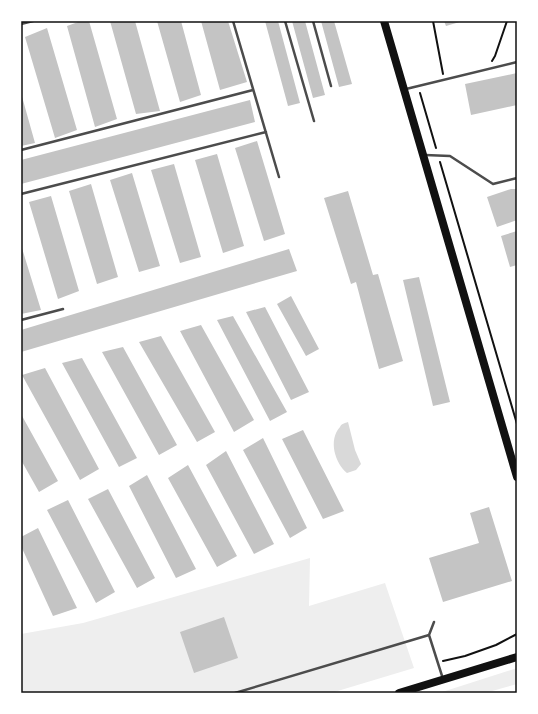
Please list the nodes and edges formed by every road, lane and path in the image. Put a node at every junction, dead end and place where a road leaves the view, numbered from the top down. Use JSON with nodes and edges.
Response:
{"nodes":[{"id":1,"x":33,"y":21,"type":"edge"},
{"id":2,"x":233,"y":21,"type":"edge"},
{"id":3,"x":285,"y":21,"type":"edge"},
{"id":4,"x":313,"y":21,"type":"edge"},
{"id":5,"x":384,"y":21,"type":"edge"},
{"id":6,"x":433,"y":21,"type":"edge"},
{"id":7,"x":507,"y":21,"type":"edge"},
{"id":8,"x":21,"y":24,"type":"edge"},
{"id":9,"x":517,"y":62,"type":"edge"},
{"id":10,"x":486,"y":69,"type":"junction"},
{"id":11,"x":444,"y":79,"type":"junction"},
{"id":12,"x":331,"y":86,"type":"dead end"},
{"id":13,"x":418,"y":86,"type":"junction"},
{"id":14,"x":404,"y":89,"type":"junction"},
{"id":15,"x":253,"y":90,"type":"junction"},
{"id":16,"x":314,"y":121,"type":"dead end"},
{"id":17,"x":266,"y":132,"type":"junction"},
{"id":18,"x":21,"y":150,"type":"edge"},
{"id":19,"x":422,"y":155,"type":"junction"},
{"id":20,"x":438,"y":155,"type":"junction"},
{"id":21,"x":279,"y":177,"type":"dead end"},
{"id":22,"x":517,"y":178,"type":"edge"},
{"id":23,"x":21,"y":194,"type":"edge"},
{"id":24,"x":62,"y":309,"type":"dead end"},
{"id":25,"x":21,"y":320,"type":"edge"},
{"id":26,"x":517,"y":424,"type":"edge"},
{"id":27,"x":517,"y":477,"type":"edge"},
{"id":28,"x":434,"y":622,"type":"dead end"},
{"id":29,"x":517,"y":634,"type":"edge"},
{"id":30,"x":429,"y":635,"type":"junction"},
{"id":31,"x":517,"y":657,"type":"edge"},
{"id":32,"x":437,"y":662,"type":"junction"},
{"id":33,"x":443,"y":679,"type":"junction"},
{"id":34,"x":235,"y":693,"type":"edge"},
{"id":35,"x":399,"y":693,"type":"edge"}],
"edges":[{"from":1,"to":8,"type":"lane"},
{"from":2,"to":15,"type":"lane"},
{"from":3,"to":16,"type":"lane"},
{"from":4,"to":12,"type":"lane"},
{"from":5,"to":14,"type":"highway"},
{"from":6,"to":11,"type":"path"},
{"from":7,"to":10,"type":"path"},
{"from":9,"to":10,"type":"lane"},
{"from":10,"to":11,"type":"lane"},
{"from":11,"to":13,"type":"lane"},
{"from":13,"to":14,"type":"lane"},
{"from":13,"to":20,"type":"path"},
{"from":14,"to":19,"type":"highway"},
{"from":15,"to":17,"type":"lane"},
{"from":15,"to":18,"type":"lane"},
{"from":17,"to":21,"type":"lane"},
{"from":17,"to":23,"type":"lane"},
{"from":19,"to":20,"type":"lane"},
{"from":19,"to":27,"type":"highway"},
{"from":20,"to":22,"type":"lane"},
{"from":20,"to":26,"type":"path"},
{"from":24,"to":25,"type":"lane"},
{"from":28,"to":30,"type":"lane"},
{"from":29,"to":32,"type":"path"},
{"from":30,"to":32,"type":"lane"},
{"from":30,"to":34,"type":"lane"},
{"from":31,"to":33,"type":"highway"},
{"from":32,"to":33,"type":"lane"},
{"from":33,"to":35,"type":"highway"}]}
